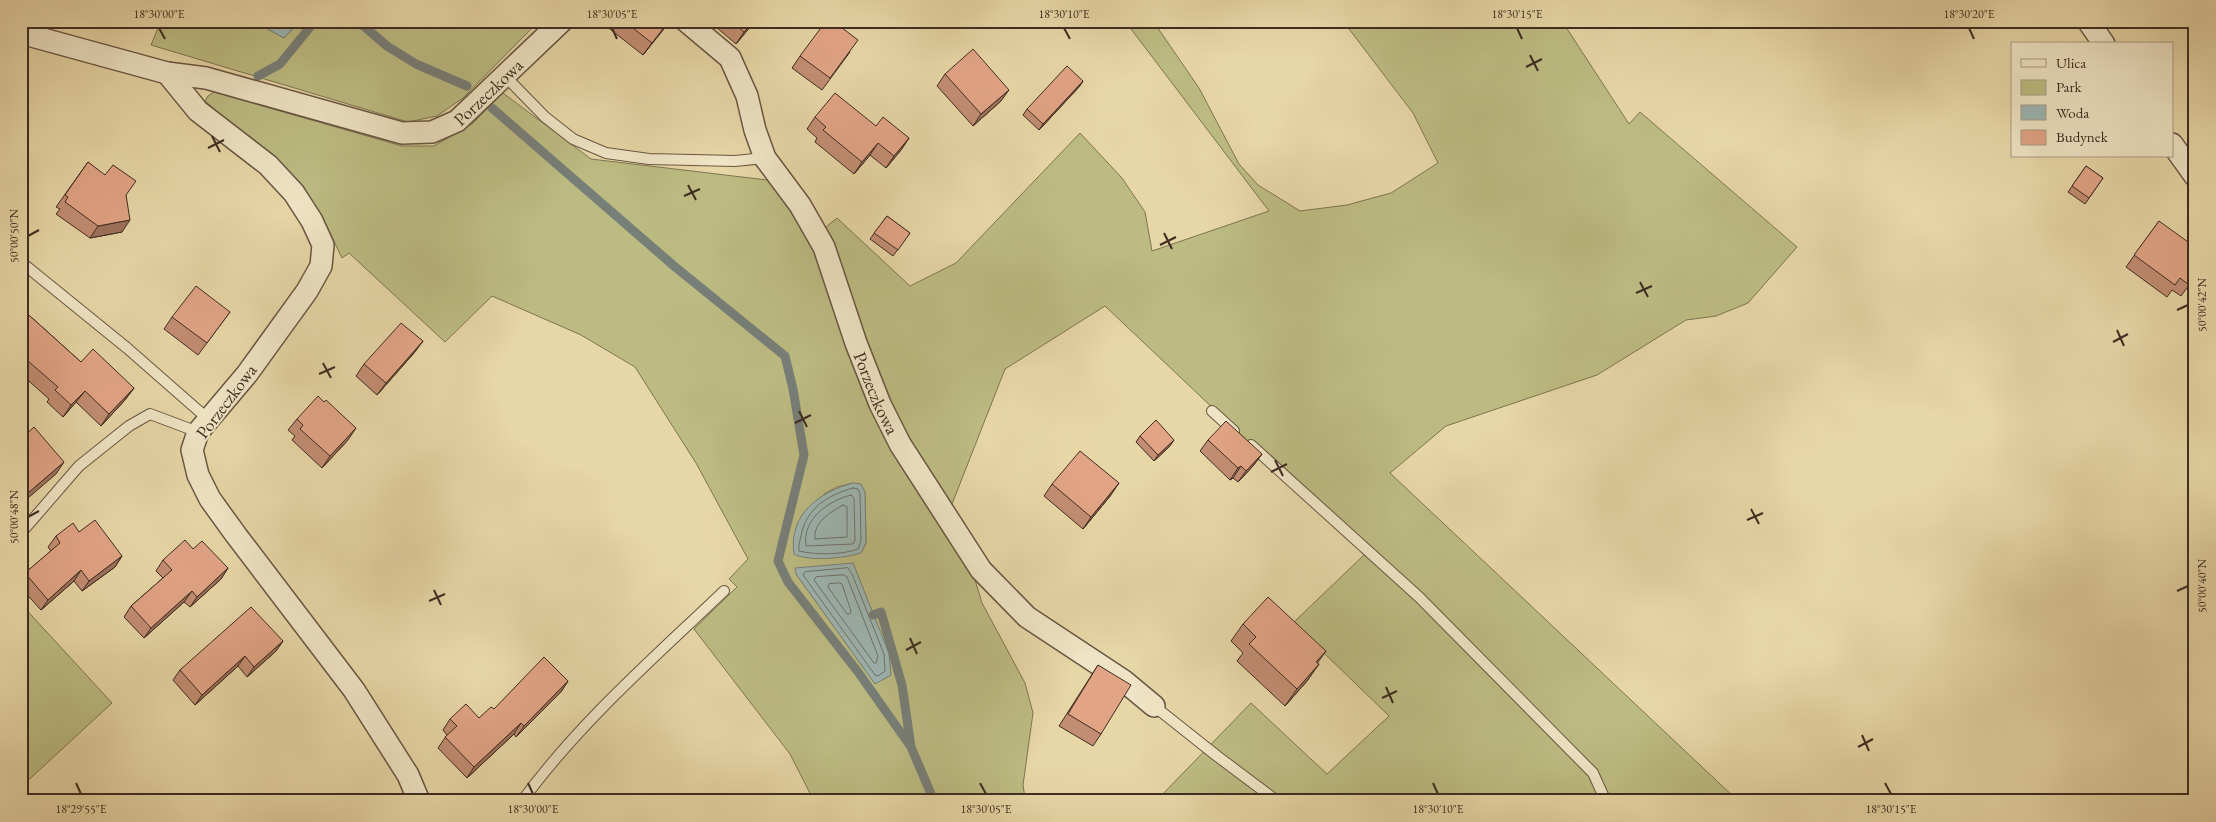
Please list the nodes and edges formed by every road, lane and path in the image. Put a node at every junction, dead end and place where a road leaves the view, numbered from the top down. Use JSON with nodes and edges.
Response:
{"nodes":[{"id":1,"x":562,"y":21,"type":"edge"},
{"id":2,"x":686,"y":21,"type":"edge"},
{"id":3,"x":2088,"y":21,"type":"edge"},
{"id":4,"x":21,"y":33,"type":"edge"},
{"id":5,"x":2103,"y":42,"type":"edge"},
{"id":6,"x":167,"y":73,"type":"junction"},
{"id":7,"x":505,"y":76,"type":"junction"},
{"id":8,"x":2174,"y":147,"type":"edge"},
{"id":9,"x":765,"y":158,"type":"junction"},
{"id":10,"x":2195,"y":176,"type":"edge"},
{"id":11,"x":21,"y":262,"type":"edge"},
{"id":12,"x":1212,"y":411,"type":"dead end"},
{"id":13,"x":203,"y":426,"type":"junction"},
{"id":14,"x":21,"y":532,"type":"edge"},
{"id":15,"x":724,"y":591,"type":"dead end"},
{"id":16,"x":1154,"y":706,"type":"joint"},
{"id":17,"x":419,"y":801,"type":"edge"},
{"id":18,"x":522,"y":801,"type":"edge"},
{"id":19,"x":1277,"y":801,"type":"edge"},
{"id":20,"x":1602,"y":801,"type":"edge"}],
"edges":[{"from":1,"to":7,"type":"street","name":"Porzeczkowa"},
{"from":2,"to":9,"type":"street","name":"Porzeczkowa"},
{"from":3,"to":5,"type":"street"},
{"from":4,"to":6,"type":"street","name":"Porzeczkowa"},
{"from":6,"to":7,"type":"street","name":"Porzeczkowa"},
{"from":6,"to":13,"type":"street","name":"Porzeczkowa"},
{"from":7,"to":9,"type":"lane"},
{"from":8,"to":10,"type":"street"},
{"from":9,"to":16,"type":"street","name":"Porzeczkowa"},
{"from":11,"to":13,"type":"lane"},
{"from":12,"to":20,"type":"lane"},
{"from":13,"to":14,"type":"lane"},
{"from":13,"to":17,"type":"street","name":"Porzeczkowa"},
{"from":15,"to":18,"type":"lane"},
{"from":16,"to":19,"type":"lane"}]}
